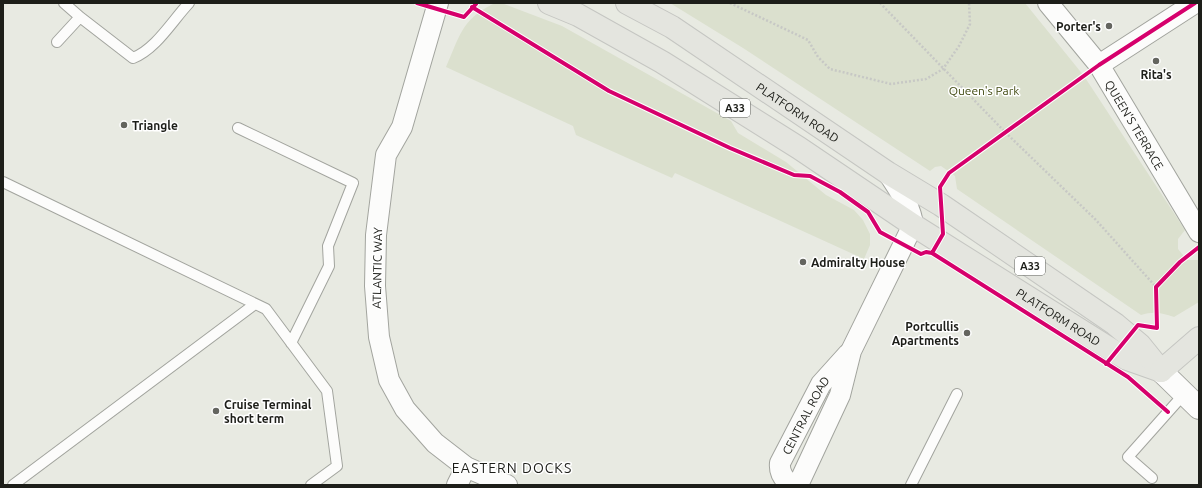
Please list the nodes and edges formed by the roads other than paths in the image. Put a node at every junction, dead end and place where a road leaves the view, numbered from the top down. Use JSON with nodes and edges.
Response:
{"nodes":[{"id":1,"x":64,"y":3,"type":"edge"},
{"id":2,"x":188,"y":3,"type":"edge"},
{"id":3,"x":438,"y":3,"type":"edge"},
{"id":4,"x":549,"y":3,"type":"edge"},
{"id":5,"x":627,"y":3,"type":"edge"},
{"id":6,"x":1048,"y":3,"type":"edge"},
{"id":7,"x":1195,"y":3,"type":"edge"},
{"id":8,"x":80,"y":17,"type":"junction"},
{"id":9,"x":57,"y":42,"type":"dead end"},
{"id":10,"x":1099,"y":65,"type":"junction"},
{"id":11,"x":238,"y":128,"type":"dead end"},
{"id":12,"x":888,"y":173,"type":"junction"},
{"id":13,"x":3,"y":182,"type":"edge"},
{"id":14,"x":913,"y":225,"type":"junction"},
{"id":15,"x":1199,"y":232,"type":"edge"},
{"id":16,"x":256,"y":304,"type":"junction"},
{"id":17,"x":1199,"y":338,"type":"edge"},
{"id":18,"x":291,"y":343,"type":"junction"},
{"id":19,"x":851,"y":351,"type":"junction"},
{"id":20,"x":1161,"y":372,"type":"junction"},
{"id":21,"x":957,"y":394,"type":"dead end"},
{"id":22,"x":1191,"y":401,"type":"edge"},
{"id":23,"x":466,"y":467,"type":"junction"},
{"id":24,"x":1152,"y":478,"type":"dead end"},
{"id":25,"x":13,"y":485,"type":"edge"},
{"id":26,"x":311,"y":485,"type":"edge"},
{"id":27,"x":457,"y":485,"type":"edge"},
{"id":28,"x":507,"y":485,"type":"edge"},
{"id":29,"x":791,"y":485,"type":"edge"},
{"id":30,"x":798,"y":485,"type":"edge"},
{"id":31,"x":911,"y":485,"type":"edge"}],
"edges":[{"from":1,"to":8,"type":"lane"},
{"from":2,"to":8,"type":"lane"},
{"from":3,"to":23,"type":"street","name":"ATLANTIC WAY"},
{"from":4,"to":14,"type":"main road","name":"PLATFORM ROAD","number":"A33"},
{"from":5,"to":12,"type":"main road","name":"PLATFORM ROAD","number":"A33"},
{"from":6,"to":10,"type":"street","name":"QUEEN'S TERRACE"},
{"from":7,"to":10,"type":"street"},
{"from":8,"to":9,"type":"lane"},
{"from":10,"to":15,"type":"street","name":"QUEEN'S TERRACE"},
{"from":11,"to":18,"type":"lane"},
{"from":12,"to":14,"type":"street"},
{"from":12,"to":20,"type":"main road","name":"PLATFORM ROAD","number":"A33"},
{"from":13,"to":16,"type":"lane"},
{"from":14,"to":19,"type":"street","name":"CENTRAL ROAD"},
{"from":14,"to":20,"type":"main road","name":"PLATFORM ROAD","number":"A33"},
{"from":16,"to":18,"type":"lane"},
{"from":16,"to":25,"type":"lane"},
{"from":17,"to":20,"type":"main road"},
{"from":18,"to":26,"type":"lane"},
{"from":19,"to":29,"type":"street","name":"CENTRAL ROAD"},
{"from":19,"to":30,"type":"street","name":"CENTRAL ROAD"},
{"from":20,"to":22,"type":"main road"},
{"from":21,"to":31,"type":"lane"},
{"from":22,"to":24,"type":"lane"},
{"from":23,"to":27,"type":"street"},
{"from":23,"to":28,"type":"street","name":"ATLANTIC WAY"}]}
